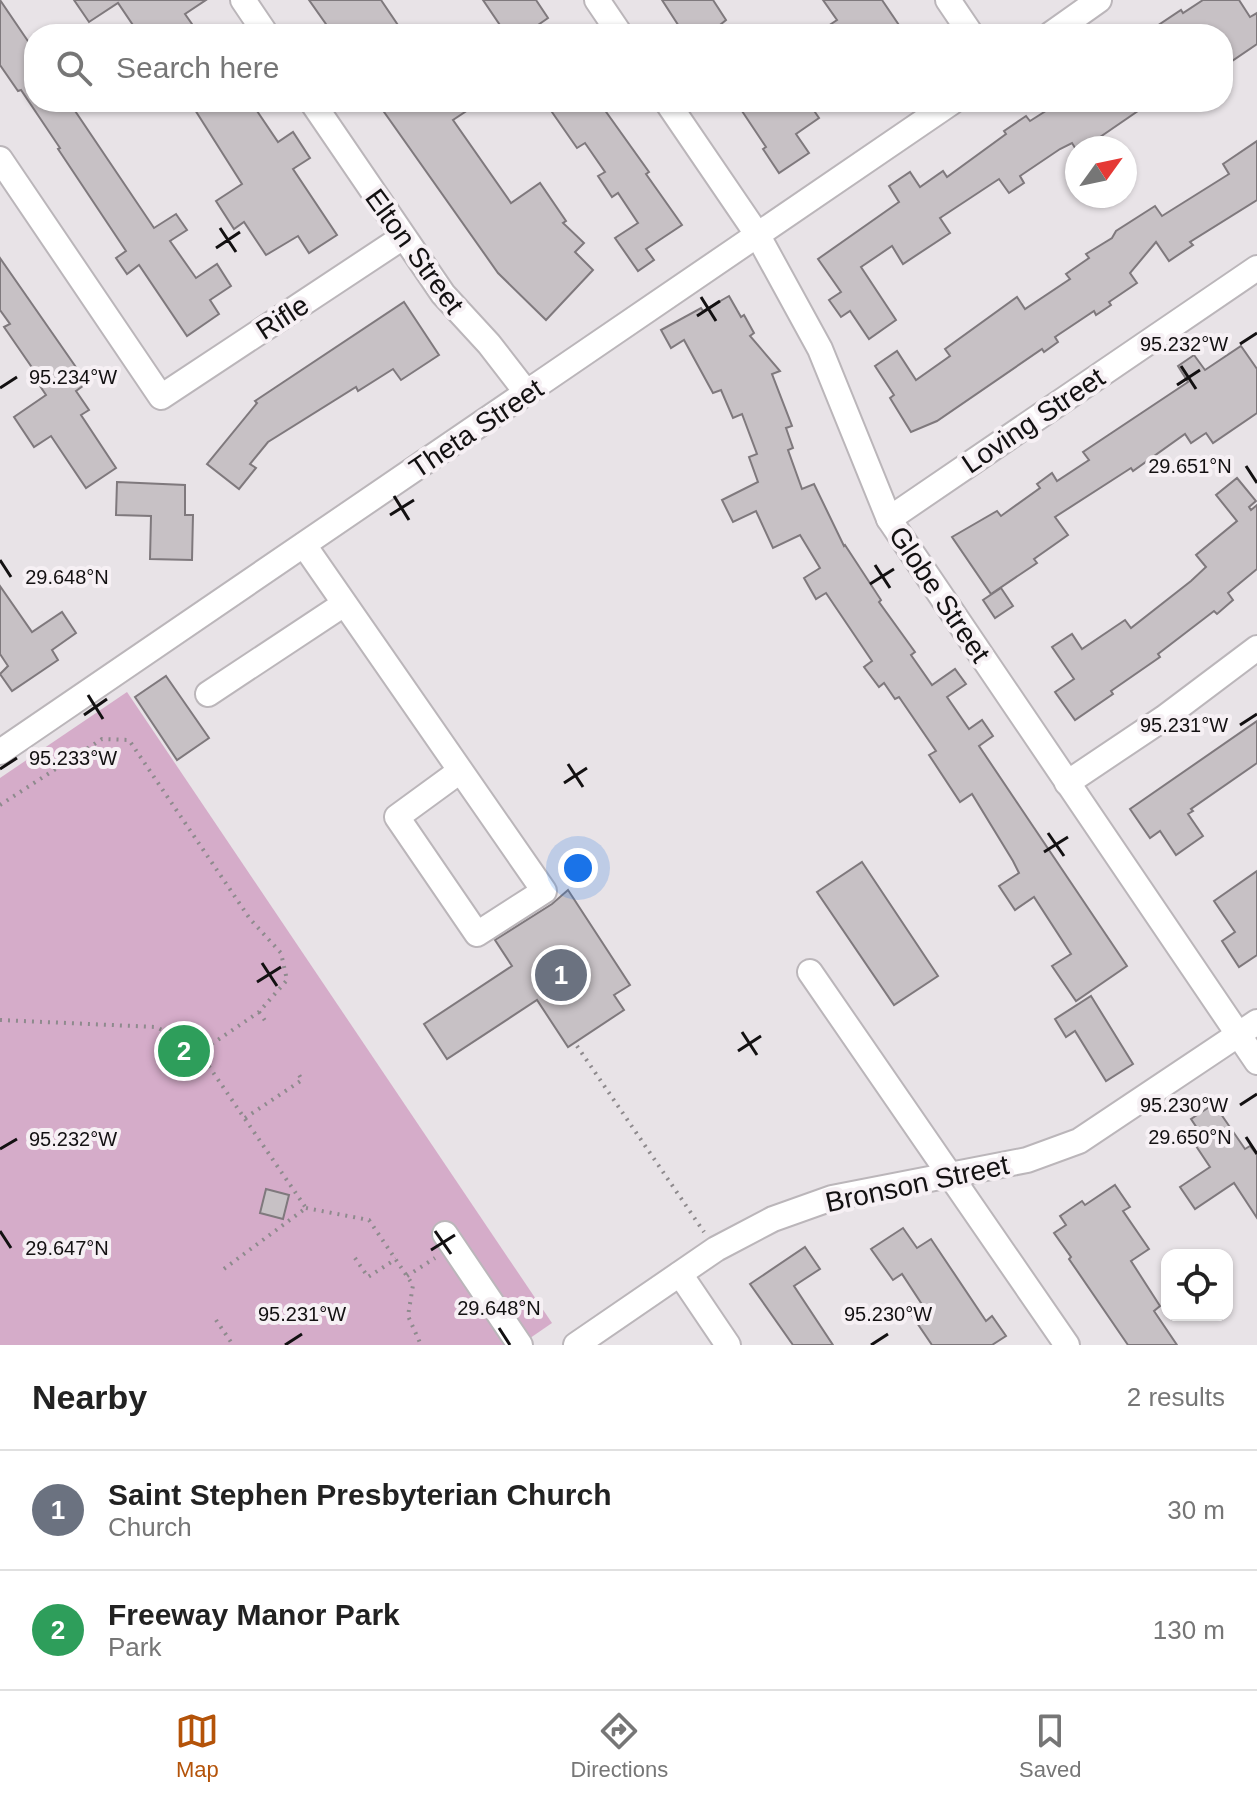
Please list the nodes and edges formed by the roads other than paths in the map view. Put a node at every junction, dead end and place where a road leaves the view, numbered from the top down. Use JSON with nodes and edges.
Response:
{"nodes":[{"id":1,"x":243,"y":0,"type":"edge"},
{"id":2,"x":597,"y":0,"type":"edge"},
{"id":3,"x":948,"y":0,"type":"edge"},
{"id":4,"x":1099,"y":0,"type":"edge"},
{"id":5,"x":259,"y":24,"type":"edge"},
{"id":6,"x":613,"y":24,"type":"edge"},
{"id":7,"x":964,"y":24,"type":"edge"},
{"id":8,"x":1065,"y":24,"type":"edge"},
{"id":9,"x":319,"y":112,"type":"edge"},
{"id":10,"x":674,"y":112,"type":"edge"},
{"id":11,"x":937,"y":112,"type":"edge"},
{"id":12,"x":0,"y":159,"type":"edge"},
{"id":13,"x":757,"y":234,"type":"junction"},
{"id":14,"x":403,"y":237,"type":"junction"},
{"id":15,"x":1257,"y":268,"type":"edge"},
{"id":16,"x":527,"y":393,"type":"junction"},
{"id":17,"x":889,"y":519,"type":"junction"},
{"id":18,"x":304,"y":545,"type":"junction"},
{"id":19,"x":344,"y":604,"type":"junction"},
{"id":20,"x":1257,"y":648,"type":"edge"},
{"id":21,"x":208,"y":694,"type":"dead end"},
{"id":22,"x":0,"y":752,"type":"edge"},
{"id":23,"x":460,"y":771,"type":"junction"},
{"id":24,"x":1067,"y":783,"type":"junction"},
{"id":25,"x":810,"y":972,"type":"dead end"},
{"id":26,"x":1248,"y":1028,"type":"edge"},
{"id":27,"x":1257,"y":1062,"type":"edge"},
{"id":28,"x":952,"y":1176,"type":"junction"},
{"id":29,"x":449,"y":1240,"type":"road end"},
{"id":30,"x":680,"y":1274,"type":"junction"},
{"id":31,"x":520,"y":1345,"type":"edge"},
{"id":32,"x":576,"y":1345,"type":"edge"},
{"id":33,"x":728,"y":1345,"type":"edge"},
{"id":34,"x":1067,"y":1345,"type":"edge"}],
"edges":[{"from":1,"to":5,"type":"street"},
{"from":2,"to":6,"type":"street"},
{"from":3,"to":7,"type":"street"},
{"from":4,"to":8,"type":"street"},
{"from":9,"to":14,"type":"street","name":"Elton Street"},
{"from":10,"to":13,"type":"street","name":"Globe Street"},
{"from":11,"to":13,"type":"street","name":"Theta Street"},
{"from":12,"to":14,"type":"street","name":"Rifle"},
{"from":13,"to":16,"type":"street","name":"Theta Street"},
{"from":13,"to":17,"type":"street","name":"Globe Street"},
{"from":14,"to":16,"type":"street","name":"Elton Street"},
{"from":15,"to":17,"type":"street","name":"Loving Street"},
{"from":16,"to":18,"type":"street","name":"Theta Street"},
{"from":17,"to":24,"type":"street","name":"Globe Street"},
{"from":18,"to":19,"type":"street"},
{"from":18,"to":22,"type":"street","name":"Theta Street"},
{"from":19,"to":21,"type":"street"},
{"from":19,"to":23,"type":"street"},
{"from":20,"to":24,"type":"street"},
{"from":23,"to":23,"type":"street"},
{"from":24,"to":26,"type":"street","name":"Globe Street"},
{"from":25,"to":28,"type":"street"},
{"from":26,"to":27,"type":"street","name":"Globe Street"},
{"from":26,"to":28,"type":"street","name":"Bronson Street"},
{"from":28,"to":30,"type":"street","name":"Bronson Street"},
{"from":28,"to":34,"type":"street"},
{"from":29,"to":31,"type":"street"},
{"from":30,"to":32,"type":"street","name":"Bronson Street"},
{"from":30,"to":33,"type":"street"}]}
